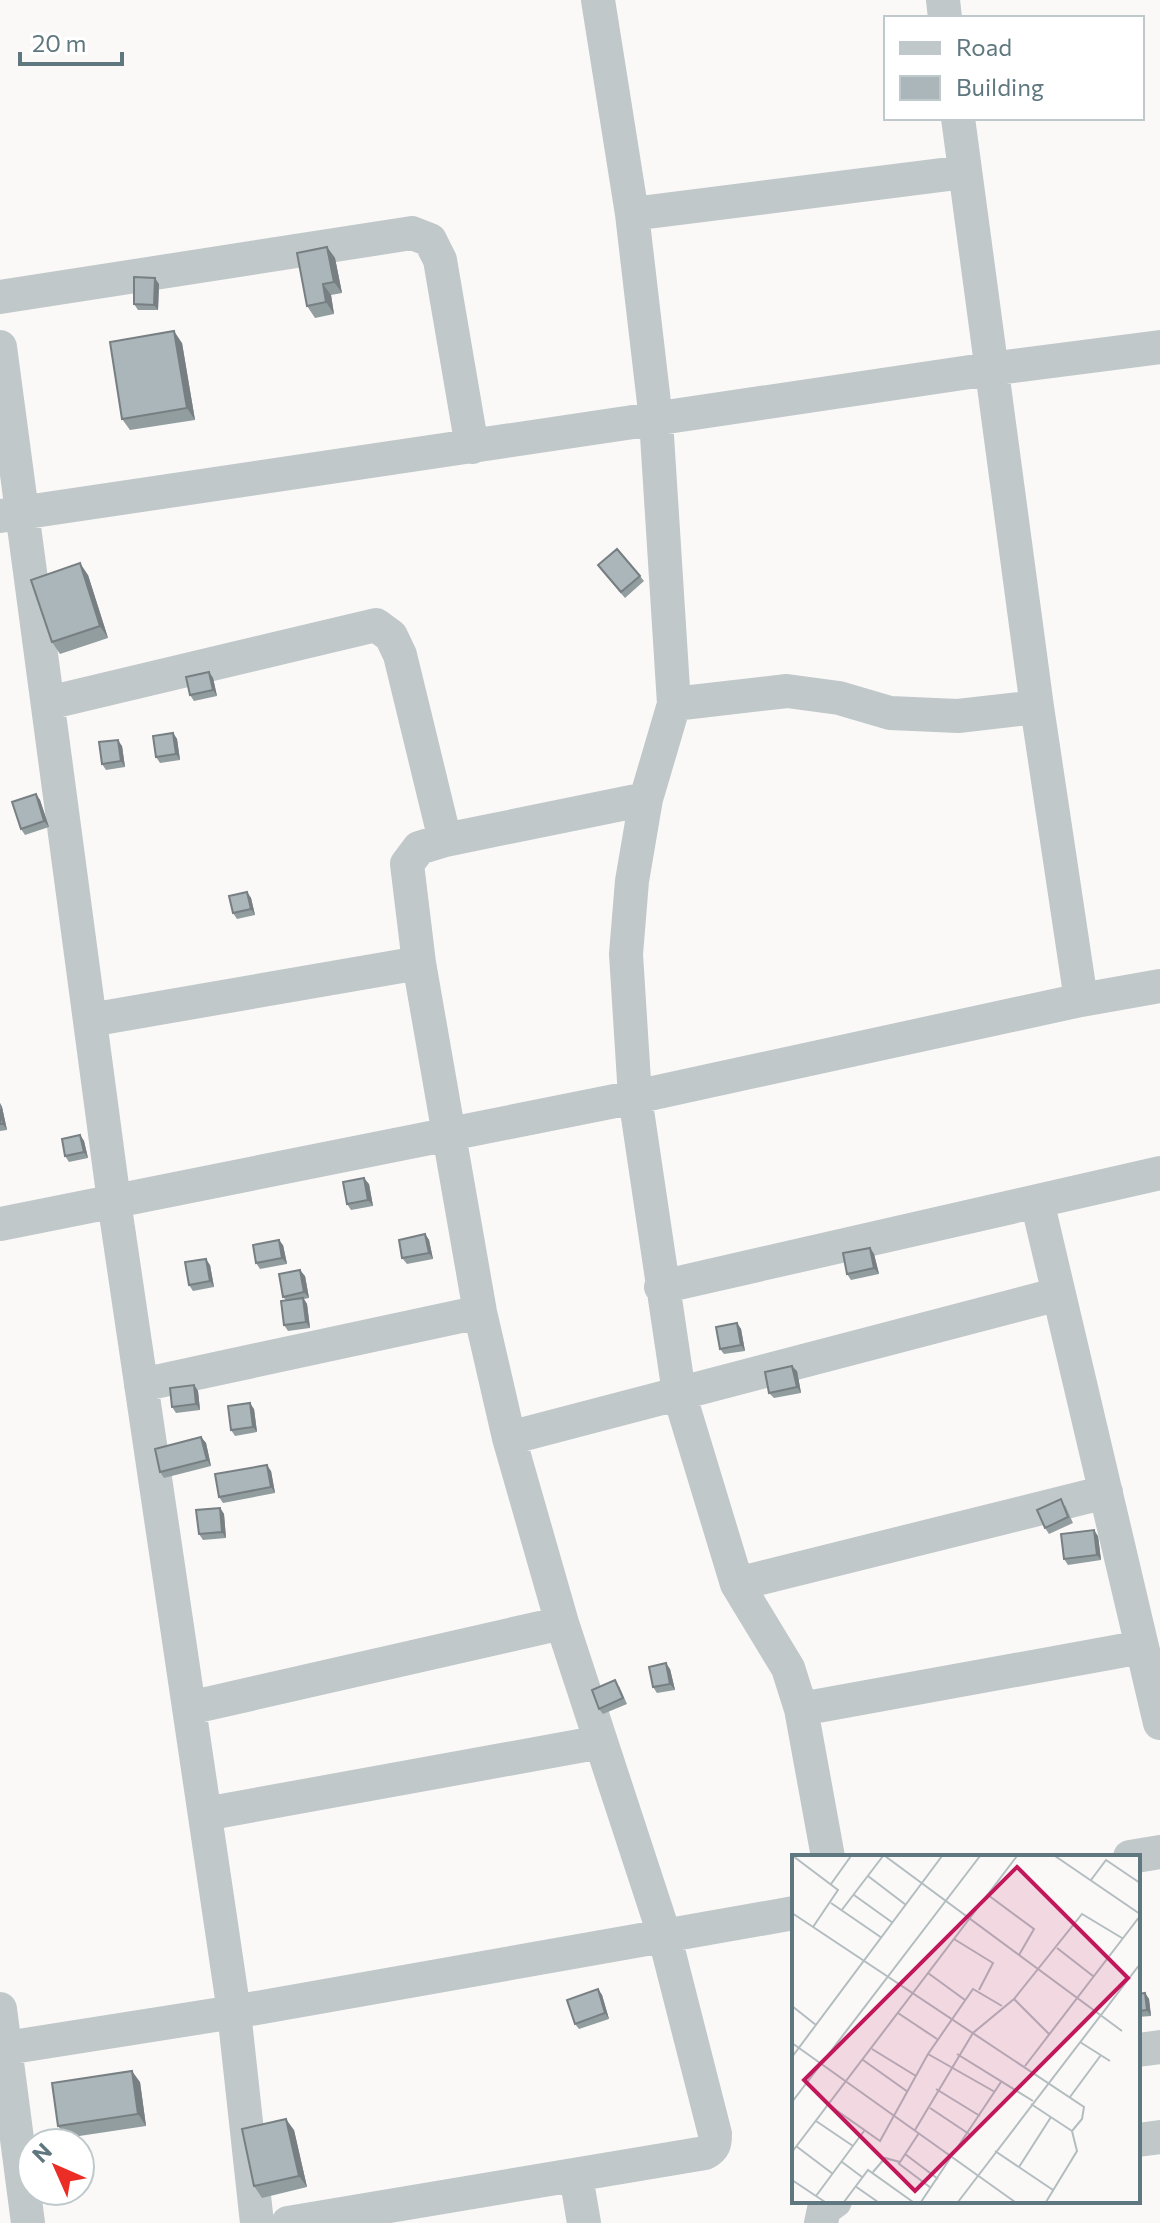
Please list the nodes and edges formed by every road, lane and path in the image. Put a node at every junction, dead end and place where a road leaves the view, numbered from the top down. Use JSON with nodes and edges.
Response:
{"nodes":[{"id":1,"x":598,"y":0,"type":"edge"},
{"id":2,"x":958,"y":120,"type":"edge"},
{"id":3,"x":965,"y":172,"type":"junction"},
{"id":4,"x":632,"y":214,"type":"junction"},
{"id":5,"x":0,"y":297,"type":"edge"},
{"id":6,"x":0,"y":347,"type":"edge"},
{"id":7,"x":1160,"y":347,"type":"edge"},
{"id":8,"x":990,"y":369,"type":"junction"},
{"id":9,"x":656,"y":420,"type":"junction"},
{"id":10,"x":472,"y":447,"type":"junction"},
{"id":11,"x":12,"y":515,"type":"edge"},
{"id":12,"x":48,"y":703,"type":"junction"},
{"id":13,"x":674,"y":704,"type":"junction"},
{"id":14,"x":1037,"y":707,"type":"junction"},
{"id":15,"x":646,"y":799,"type":"junction"},
{"id":16,"x":445,"y":840,"type":"junction"},
{"id":17,"x":419,"y":963,"type":"junction"},
{"id":18,"x":1160,"y":986,"type":"edge"},
{"id":19,"x":1081,"y":1000,"type":"junction"},
{"id":20,"x":90,"y":1020,"type":"junction"},
{"id":21,"x":635,"y":1097,"type":"junction"},
{"id":22,"x":449,"y":1135,"type":"junction"},
{"id":23,"x":1160,"y":1173,"type":"edge"},
{"id":24,"x":114,"y":1201,"type":"junction"},
{"id":25,"x":1037,"y":1201,"type":"junction"},
{"id":26,"x":0,"y":1224,"type":"edge"},
{"id":27,"x":661,"y":1287,"type":"junction"},
{"id":28,"x":1059,"y":1294,"type":"junction"},
{"id":29,"x":480,"y":1312,"type":"junction"},
{"id":30,"x":141,"y":1385,"type":"junction"},
{"id":31,"x":679,"y":1393,"type":"junction"},
{"id":32,"x":509,"y":1438,"type":"junction"},
{"id":33,"x":1106,"y":1492,"type":"junction"},
{"id":34,"x":737,"y":1584,"type":"junction"},
{"id":35,"x":562,"y":1623,"type":"junction"},
{"id":36,"x":1142,"y":1647,"type":"junction"},
{"id":37,"x":189,"y":1708,"type":"junction"},
{"id":38,"x":801,"y":1709,"type":"junction"},
{"id":39,"x":1160,"y":1723,"type":"edge"},
{"id":40,"x":601,"y":1742,"type":"junction"},
{"id":41,"x":205,"y":1814,"type":"junction"},
{"id":42,"x":1160,"y":1852,"type":"edge"},
{"id":43,"x":828,"y":1855,"type":"edge"},
{"id":44,"x":1140,"y":1855,"type":"edge"},
{"id":45,"x":792,"y":1913,"type":"edge"},
{"id":46,"x":664,"y":1934,"type":"junction"},
{"id":47,"x":0,"y":2009,"type":"edge"},
{"id":48,"x":234,"y":2012,"type":"junction"},
{"id":49,"x":1160,"y":2047,"type":"edge"},
{"id":50,"x":3,"y":2049,"type":"edge"},
{"id":51,"x":1140,"y":2050,"type":"edge"},
{"id":52,"x":1160,"y":2137,"type":"edge"},
{"id":53,"x":1140,"y":2140,"type":"edge"},
{"id":54,"x":576,"y":2176,"type":"junction"},
{"id":55,"x":832,"y":2203,"type":"edge"},
{"id":56,"x":28,"y":2223,"type":"edge"},
{"id":57,"x":257,"y":2223,"type":"edge"},
{"id":58,"x":288,"y":2223,"type":"edge"},
{"id":59,"x":584,"y":2223,"type":"edge"},
{"id":60,"x":821,"y":2223,"type":"edge"}],
"edges":[{"from":1,"to":4,"type":"street"},
{"from":2,"to":3,"type":"street"},
{"from":3,"to":4,"type":"street"},
{"from":3,"to":8,"type":"street"},
{"from":4,"to":9,"type":"street"},
{"from":5,"to":10,"type":"street"},
{"from":6,"to":11,"type":"street"},
{"from":7,"to":8,"type":"street"},
{"from":8,"to":9,"type":"street"},
{"from":8,"to":14,"type":"street"},
{"from":9,"to":10,"type":"street"},
{"from":9,"to":13,"type":"street"},
{"from":10,"to":11,"type":"street"},
{"from":11,"to":12,"type":"street"},
{"from":12,"to":16,"type":"street"},
{"from":12,"to":20,"type":"street"},
{"from":13,"to":14,"type":"street"},
{"from":13,"to":15,"type":"street"},
{"from":14,"to":19,"type":"street"},
{"from":15,"to":16,"type":"street"},
{"from":15,"to":21,"type":"street"},
{"from":16,"to":17,"type":"street"},
{"from":17,"to":20,"type":"street"},
{"from":17,"to":22,"type":"street"},
{"from":18,"to":19,"type":"street"},
{"from":19,"to":21,"type":"street"},
{"from":20,"to":24,"type":"street"},
{"from":21,"to":22,"type":"street"},
{"from":21,"to":27,"type":"street"},
{"from":22,"to":24,"type":"street"},
{"from":22,"to":29,"type":"street"},
{"from":23,"to":25,"type":"street"},
{"from":24,"to":26,"type":"street"},
{"from":24,"to":30,"type":"street"},
{"from":25,"to":27,"type":"street"},
{"from":25,"to":28,"type":"street"},
{"from":27,"to":31,"type":"street"},
{"from":28,"to":31,"type":"street"},
{"from":28,"to":33,"type":"street"},
{"from":29,"to":30,"type":"street"},
{"from":29,"to":32,"type":"street"},
{"from":30,"to":37,"type":"street"},
{"from":31,"to":32,"type":"street"},
{"from":31,"to":34,"type":"street"},
{"from":32,"to":35,"type":"street"},
{"from":33,"to":34,"type":"street"},
{"from":33,"to":36,"type":"street"},
{"from":34,"to":38,"type":"street"},
{"from":35,"to":37,"type":"street"},
{"from":35,"to":40,"type":"street"},
{"from":36,"to":38,"type":"street"},
{"from":36,"to":39,"type":"street"},
{"from":37,"to":41,"type":"street"},
{"from":38,"to":43,"type":"street"},
{"from":40,"to":41,"type":"street"},
{"from":40,"to":46,"type":"street"},
{"from":41,"to":48,"type":"street"},
{"from":42,"to":44,"type":"street"},
{"from":45,"to":46,"type":"street"},
{"from":46,"to":48,"type":"street"},
{"from":46,"to":54,"type":"street"},
{"from":47,"to":50,"type":"street"},
{"from":48,"to":50,"type":"street"},
{"from":48,"to":57,"type":"street"},
{"from":49,"to":51,"type":"street"},
{"from":50,"to":56,"type":"street"},
{"from":52,"to":53,"type":"street"},
{"from":54,"to":58,"type":"street"},
{"from":54,"to":59,"type":"street"},
{"from":55,"to":60,"type":"street"}]}
